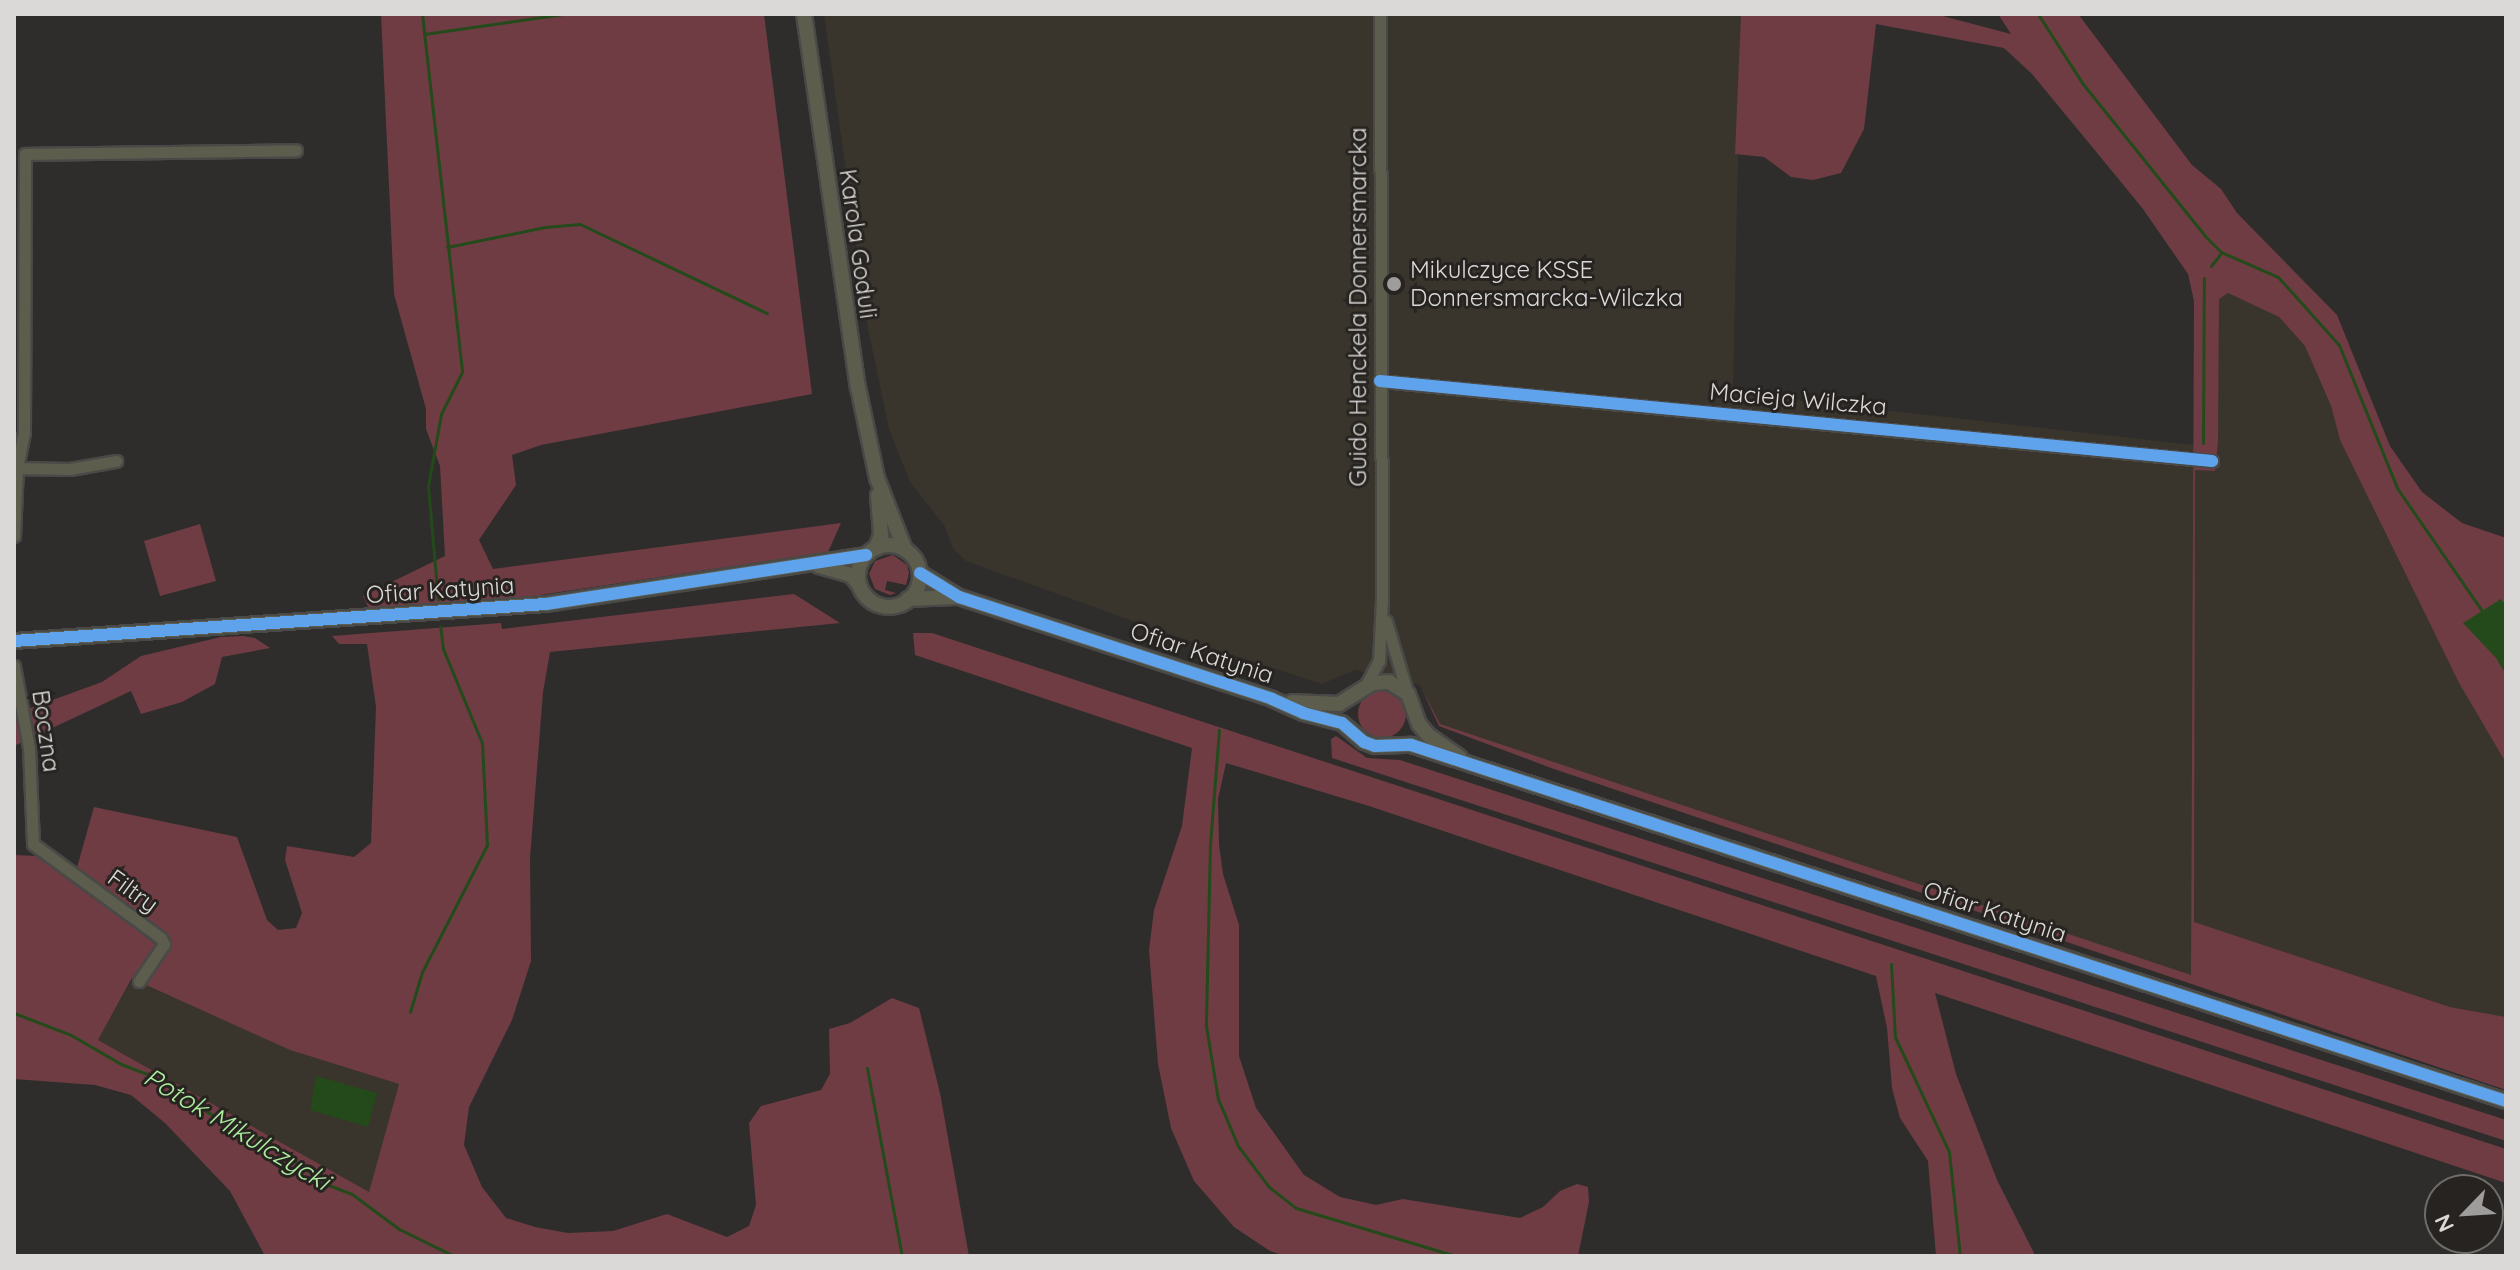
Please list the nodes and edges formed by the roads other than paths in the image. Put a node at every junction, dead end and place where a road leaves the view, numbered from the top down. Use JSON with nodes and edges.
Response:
{"nodes":[{"id":1,"x":804,"y":14,"type":"edge"},
{"id":2,"x":1380,"y":14,"type":"edge"},
{"id":3,"x":296,"y":150,"type":"dead end"},
{"id":4,"x":1380,"y":381,"type":"junction"},
{"id":5,"x":116,"y":461,"type":"dead end"},
{"id":6,"x":2212,"y":461,"type":"dead end"},
{"id":7,"x":15,"y":468,"type":"edge"},
{"id":8,"x":877,"y":478,"type":"junction"},
{"id":9,"x":14,"y":536,"type":"edge"},
{"id":10,"x":905,"y":550,"type":"junction"},
{"id":11,"x":871,"y":551,"type":"junction"},
{"id":12,"x":816,"y":565,"type":"junction"},
{"id":13,"x":920,"y":573,"type":"junction"},
{"id":14,"x":860,"y":586,"type":"junction"},
{"id":15,"x":959,"y":597,"type":"junction"},
{"id":16,"x":908,"y":599,"type":"junction"},
{"id":17,"x":1382,"y":600,"type":"junction"},
{"id":18,"x":14,"y":641,"type":"edge"},
{"id":19,"x":14,"y":666,"type":"edge"},
{"id":20,"x":1360,"y":690,"type":"junction"},
{"id":21,"x":1408,"y":694,"type":"junction"},
{"id":22,"x":1272,"y":699,"type":"junction"},
{"id":23,"x":1415,"y":715,"type":"junction"},
{"id":24,"x":1356,"y":734,"type":"junction"},
{"id":25,"x":1394,"y":745,"type":"junction"},
{"id":26,"x":1470,"y":763,"type":"junction"},
{"id":27,"x":37,"y":849,"type":"joint"},
{"id":28,"x":139,"y":981,"type":"dead end"},
{"id":29,"x":2506,"y":1101,"type":"edge"}],
"edges":[{"from":1,"to":8,"type":"street","name":"Karola Goduli"},
{"from":2,"to":4,"type":"street","name":"Guido Henckela Donnersmarcka"},
{"from":3,"to":7,"type":"street"},
{"from":4,"to":6,"type":"street","name":"Macieja Wilczka"},
{"from":4,"to":17,"type":"street","name":"Guido Henckela Donnersmarcka"},
{"from":5,"to":7,"type":"street"},
{"from":7,"to":9,"type":"street"},
{"from":8,"to":10,"type":"street","name":"Karola Goduli"},
{"from":8,"to":11,"type":"street","name":"Karola Goduli"},
{"from":10,"to":11,"type":"street"},
{"from":10,"to":13,"type":"street"},
{"from":11,"to":12,"type":"street","name":"Ofiar Katynia"},
{"from":11,"to":14,"type":"street"},
{"from":12,"to":14,"type":"street","name":"Ofiar Katynia"},
{"from":12,"to":18,"type":"street","name":"Ofiar Katynia"},
{"from":13,"to":15,"type":"street","name":"Ofiar Katynia"},
{"from":13,"to":16,"type":"street"},
{"from":14,"to":16,"type":"street"},
{"from":15,"to":16,"type":"street","name":"Ofiar Katynia"},
{"from":15,"to":22,"type":"street","name":"Ofiar Katynia"},
{"from":17,"to":20,"type":"street","name":"Guido Henckela Donnersmarcka"},
{"from":17,"to":21,"type":"street","name":"Guido Henckela Donnersmarcka"},
{"from":19,"to":27,"type":"street","name":"Boczna"},
{"from":20,"to":21,"type":"street","name":"Ofiar Katynia"},
{"from":20,"to":22,"type":"street","name":"Ofiar Katynia"},
{"from":20,"to":24,"type":"street"},
{"from":21,"to":23,"type":"street","name":"Ofiar Katynia"},
{"from":22,"to":24,"type":"street","name":"Ofiar Katynia"},
{"from":23,"to":25,"type":"street"},
{"from":23,"to":26,"type":"street","name":"Ofiar Katynia"},
{"from":24,"to":25,"type":"street","name":"Ofiar Katynia"},
{"from":25,"to":26,"type":"street","name":"Ofiar Katynia"},
{"from":26,"to":29,"type":"street","name":"Ofiar Katynia"},
{"from":27,"to":28,"type":"street","name":"Filtry"}]}
